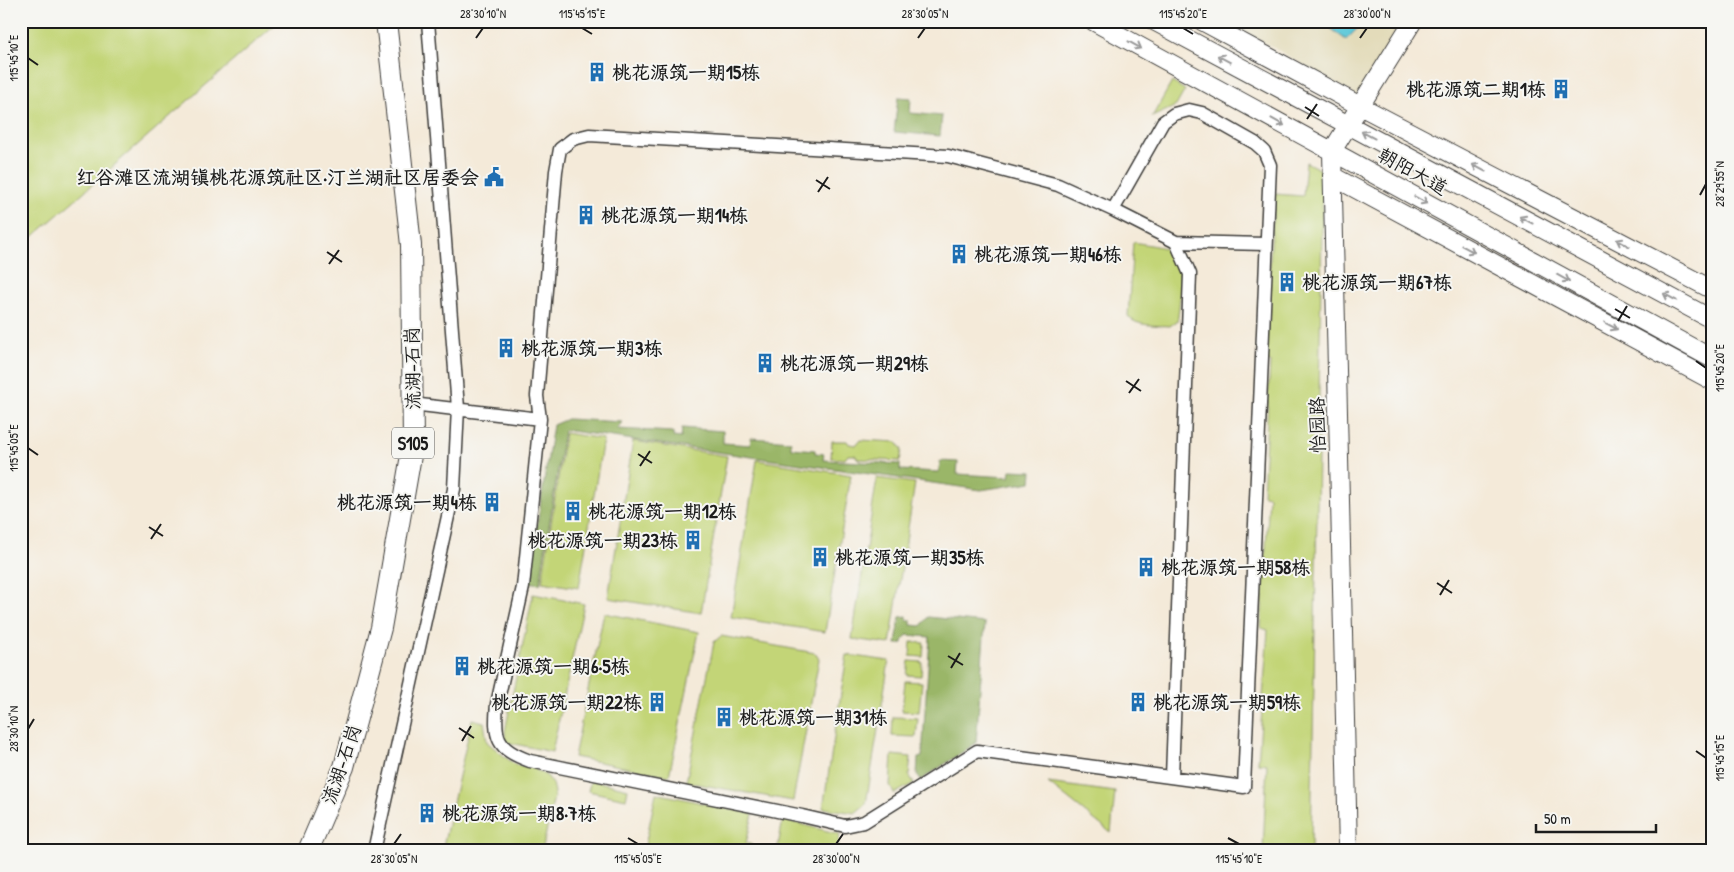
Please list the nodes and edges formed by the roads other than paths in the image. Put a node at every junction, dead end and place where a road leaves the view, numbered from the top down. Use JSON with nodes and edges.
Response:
{"nodes":[{"id":1,"x":386,"y":21,"type":"edge"},
{"id":2,"x":428,"y":21,"type":"edge"},
{"id":3,"x":1092,"y":21,"type":"edge"},
{"id":4,"x":1154,"y":21,"type":"edge"},
{"id":5,"x":1202,"y":21,"type":"edge"},
{"id":6,"x":1413,"y":21,"type":"edge"},
{"id":7,"x":1360,"y":106,"type":"junction"},
{"id":8,"x":1348,"y":125,"type":"junction"},
{"id":9,"x":1332,"y":151,"type":"junction"},
{"id":10,"x":1332,"y":176,"type":"junction"},
{"id":11,"x":1113,"y":210,"type":"junction"},
{"id":12,"x":1176,"y":242,"type":"junction"},
{"id":13,"x":1266,"y":244,"type":"junction"},
{"id":14,"x":1713,"y":290,"type":"edge"},
{"id":15,"x":1713,"y":320,"type":"edge"},
{"id":16,"x":1713,"y":359,"type":"edge"},
{"id":17,"x":1713,"y":381,"type":"edge"},
{"id":18,"x":412,"y":404,"type":"junction"},
{"id":19,"x":458,"y":408,"type":"junction"},
{"id":20,"x":540,"y":419,"type":"junction"},
{"id":21,"x":1172,"y":777,"type":"junction"},
{"id":22,"x":308,"y":851,"type":"edge"},
{"id":23,"x":374,"y":851,"type":"edge"},
{"id":24,"x":1348,"y":851,"type":"edge"}],
"edges":[{"from":1,"to":18,"type":"main road","name":"流湖-石岗","number":"S105"},
{"from":2,"to":19,"type":"street"},
{"from":3,"to":9,"type":"street","name":"朝阳大道","one_way":true},
{"from":8,"to":4,"type":"street","name":"朝阳大道","one_way":true},
{"from":5,"to":7,"type":"street"},
{"from":6,"to":7,"type":"street"},
{"from":7,"to":8,"type":"street"},
{"from":14,"to":7,"type":"street","one_way":true},
{"from":8,"to":9,"type":"street"},
{"from":15,"to":8,"type":"street","name":"朝阳大道","one_way":true},
{"from":9,"to":10,"type":"street","name":"怡园路"},
{"from":9,"to":16,"type":"street","name":"朝阳大道","one_way":true},
{"from":10,"to":17,"type":"street","one_way":true},
{"from":10,"to":24,"type":"street","name":"怡园路"},
{"from":11,"to":12,"type":"street"},
{"from":11,"to":13,"type":"street"},
{"from":11,"to":20,"type":"street"},
{"from":12,"to":13,"type":"street"},
{"from":12,"to":21,"type":"street"},
{"from":13,"to":21,"type":"street"},
{"from":18,"to":19,"type":"street"},
{"from":18,"to":22,"type":"main road","name":"流湖-石岗","number":"S105"},
{"from":19,"to":20,"type":"street"},
{"from":19,"to":23,"type":"street"},
{"from":20,"to":21,"type":"street"}]}
